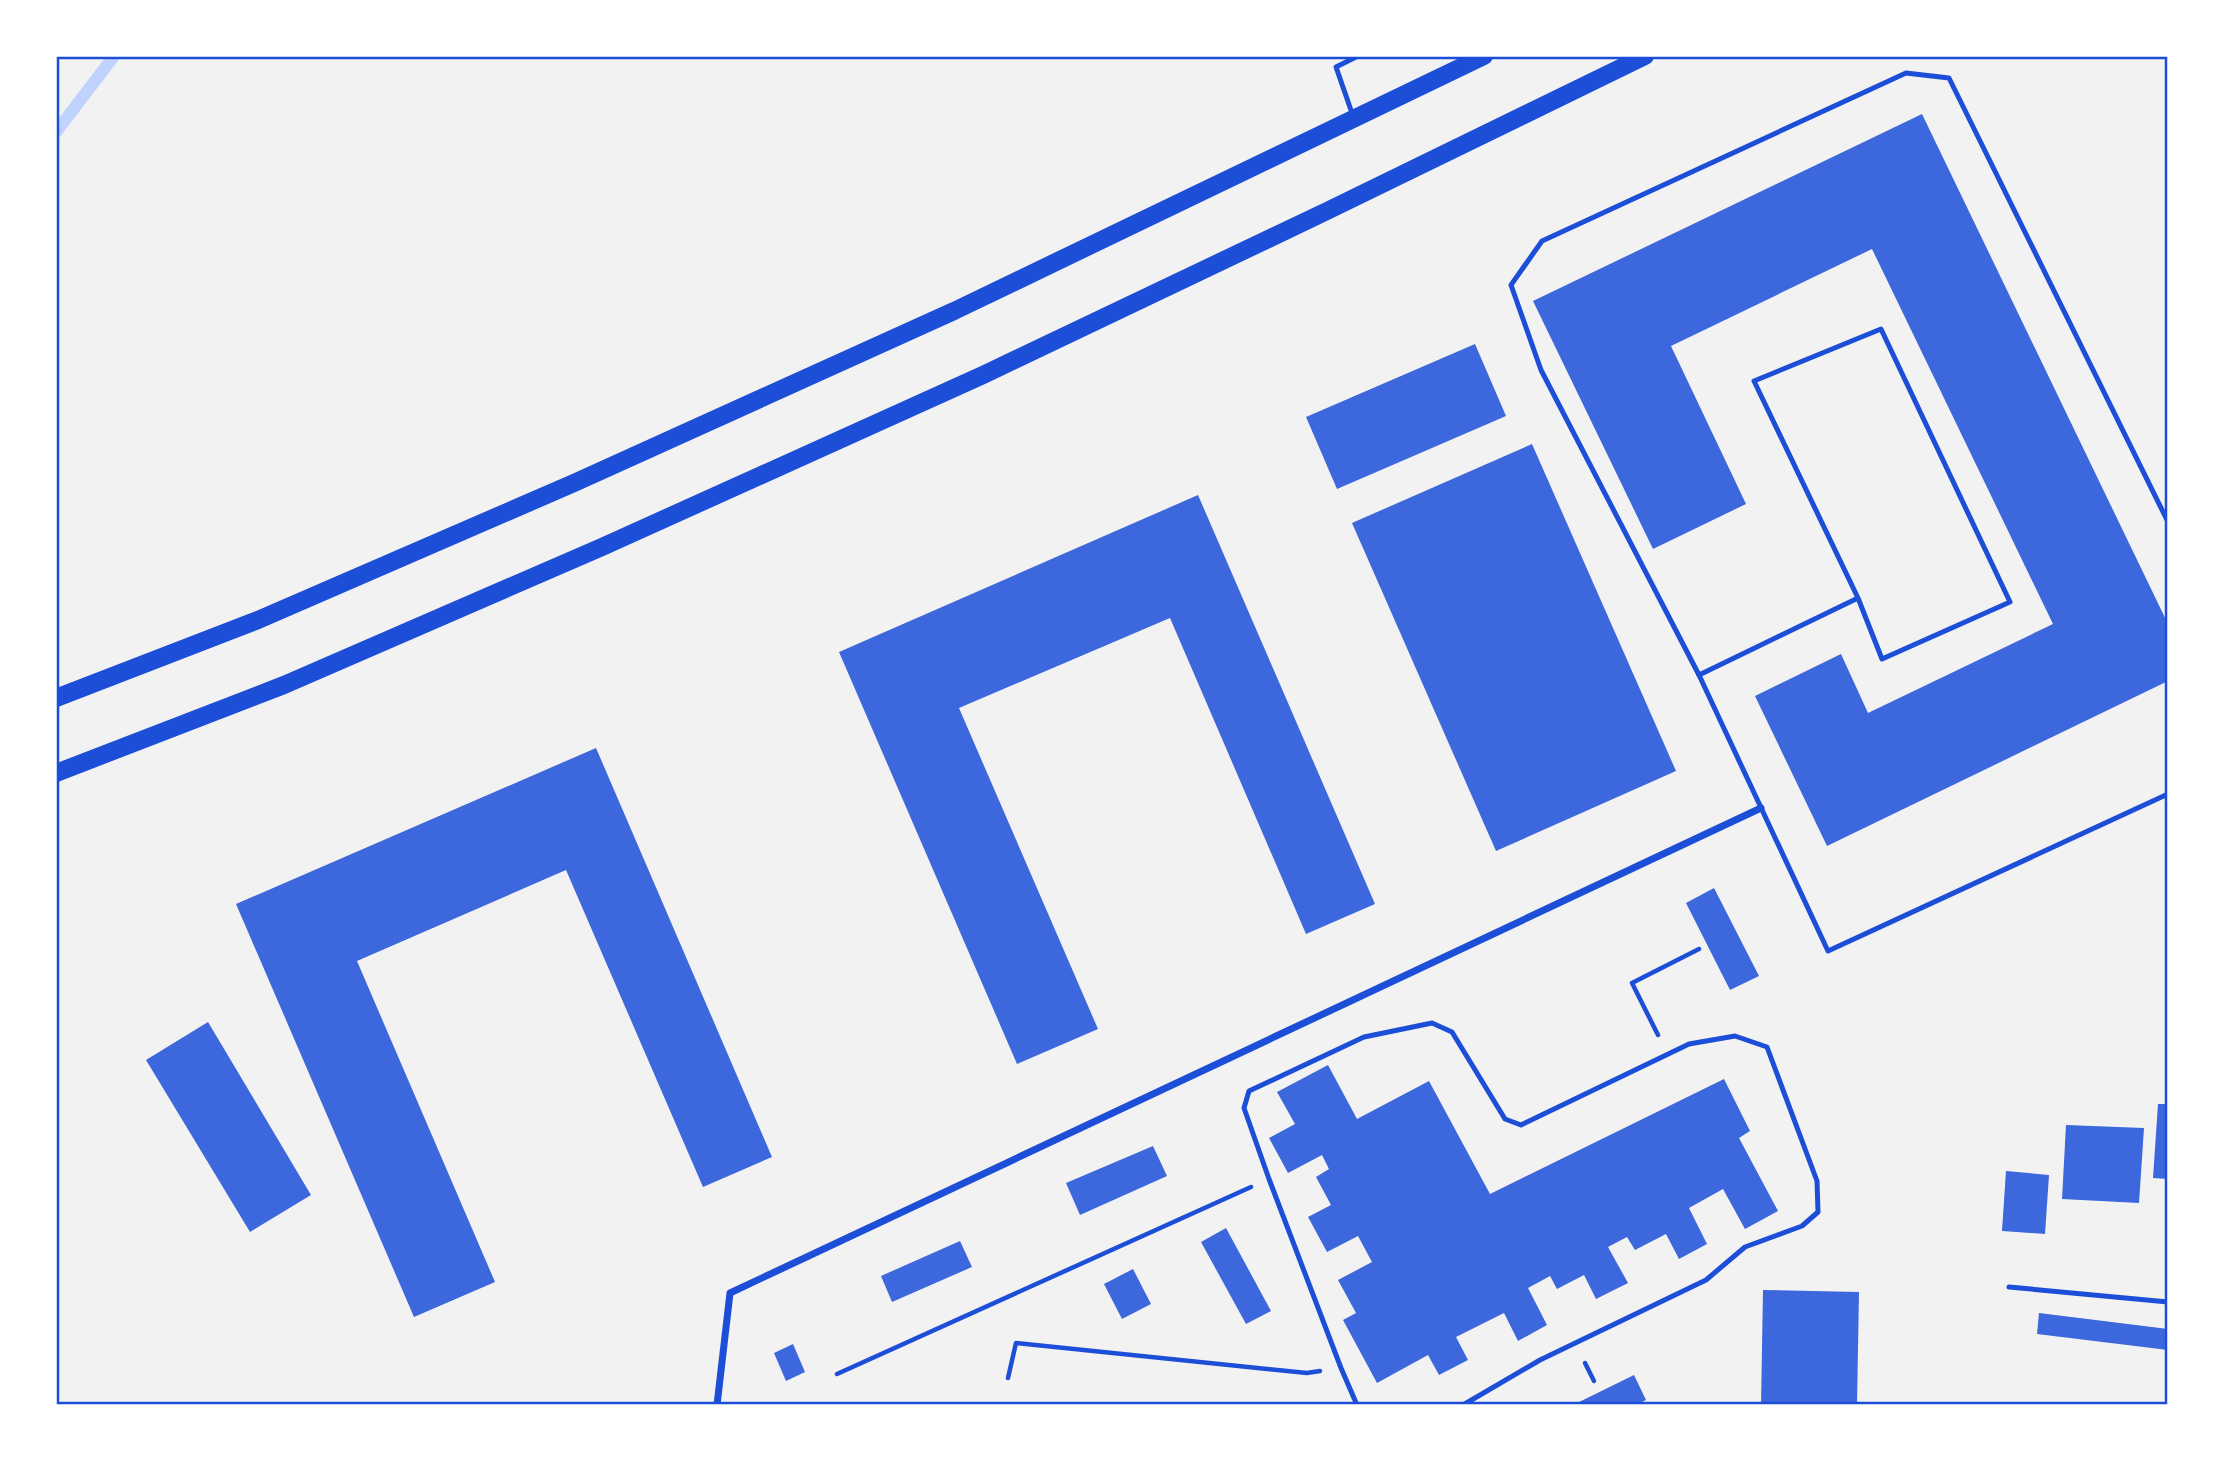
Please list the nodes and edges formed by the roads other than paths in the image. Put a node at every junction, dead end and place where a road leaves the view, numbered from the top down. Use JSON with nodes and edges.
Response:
{"nodes":[{"id":1,"x":1358,"y":56,"type":"edge"},
{"id":2,"x":1484,"y":56,"type":"edge"},
{"id":3,"x":1645,"y":56,"type":"edge"},
{"id":4,"x":1354,"y":119,"type":"junction"},
{"id":5,"x":2168,"y":522,"type":"edge"},
{"id":6,"x":1858,"y":598,"type":"junction"},
{"id":7,"x":1699,"y":675,"type":"junction"},
{"id":8,"x":56,"y":698,"type":"edge"},
{"id":9,"x":56,"y":773,"type":"edge"},
{"id":10,"x":2168,"y":794,"type":"edge"},
{"id":11,"x":1761,"y":808,"type":"junction"},
{"id":12,"x":2009,"y":1287,"type":"dead end"},
{"id":13,"x":2168,"y":1302,"type":"edge"},
{"id":14,"x":718,"y":1405,"type":"edge"},
{"id":15,"x":1357,"y":1405,"type":"edge"},
{"id":16,"x":1463,"y":1405,"type":"edge"}],
"edges":[{"from":1,"to":4,"type":"lane"},
{"from":2,"to":4,"type":"main road"},
{"from":3,"to":9,"type":"main road"},
{"from":4,"to":8,"type":"main road"},
{"from":5,"to":7,"type":"lane"},
{"from":6,"to":6,"type":"lane"},
{"from":6,"to":7,"type":"lane"},
{"from":7,"to":11,"type":"lane"},
{"from":10,"to":11,"type":"lane"},
{"from":11,"to":14,"type":"street"},
{"from":12,"to":13,"type":"lane"},
{"from":15,"to":16,"type":"lane"}]}
